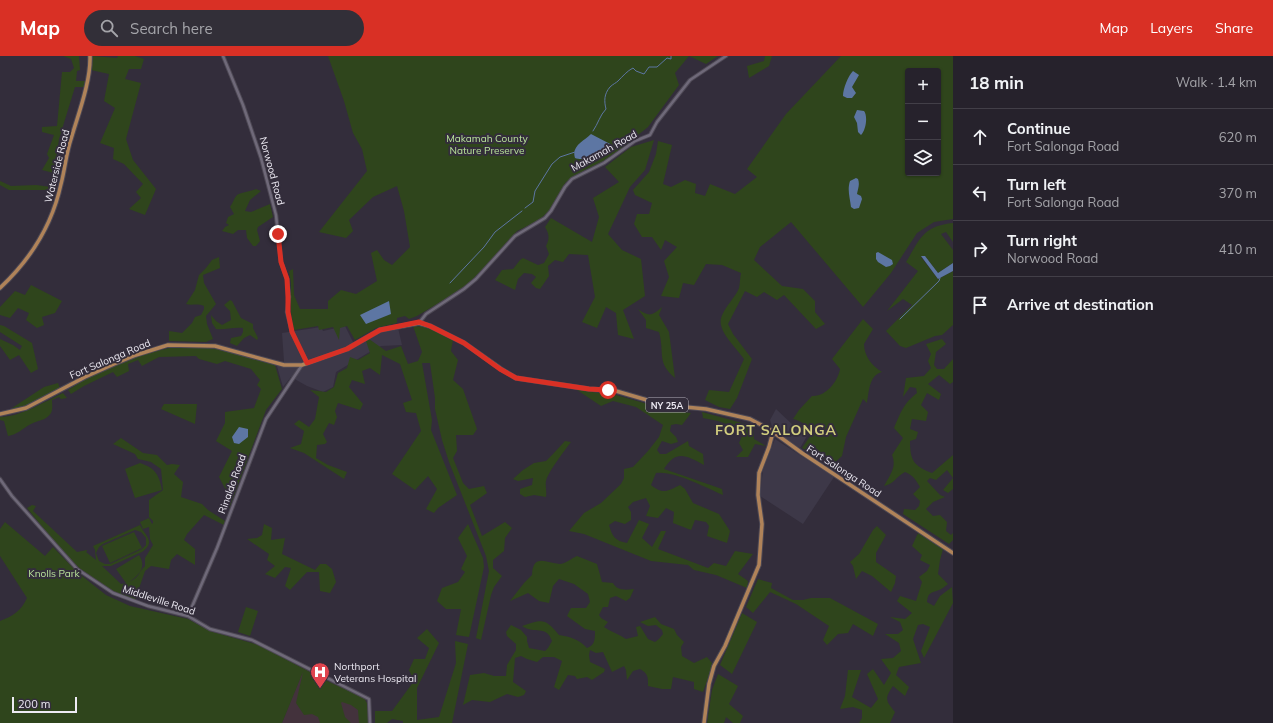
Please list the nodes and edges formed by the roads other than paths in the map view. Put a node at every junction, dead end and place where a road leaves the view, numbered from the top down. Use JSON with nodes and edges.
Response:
{"nodes":[{"id":1,"x":90,"y":56,"type":"edge"},
{"id":2,"x":223,"y":56,"type":"edge"},
{"id":3,"x":726,"y":56,"type":"edge"},
{"id":4,"x":0,"y":288,"type":"edge"},
{"id":5,"x":419,"y":322,"type":"junction"},
{"id":6,"x":307,"y":363,"type":"junction"},
{"id":7,"x":302,"y":365,"type":"junction"},
{"id":8,"x":0,"y":414,"type":"edge"},
{"id":9,"x":773,"y":432,"type":"junction"},
{"id":10,"x":0,"y":479,"type":"edge"},
{"id":11,"x":953,"y":553,"type":"edge"},
{"id":12,"x":188,"y":616,"type":"junction"},
{"id":13,"x":370,"y":723,"type":"edge"},
{"id":14,"x":704,"y":723,"type":"edge"}],
"edges":[{"from":1,"to":4,"type":"main road","name":"Waterside Road"},
{"from":2,"to":6,"type":"street","name":"Norwood Road"},
{"from":3,"to":5,"type":"street","name":"Makamah Road"},
{"from":5,"to":6,"type":"main road","name":"Fort Salonga Road"},
{"from":5,"to":9,"type":"main road","name":"Fort Salonga Road","number":"NY 25A"},
{"from":6,"to":7,"type":"main road","name":"Fort Salonga Road"},
{"from":7,"to":8,"type":"main road","name":"Fort Salonga Road"},
{"from":7,"to":12,"type":"street","name":"Rinaldo Road"},
{"from":9,"to":11,"type":"main road","name":"Fort Salonga Road","number":"NY 25A"},
{"from":9,"to":14,"type":"main road"},
{"from":10,"to":12,"type":"street","name":"Middleville Road"},
{"from":12,"to":13,"type":"street","name":"Middleville Road"}]}
